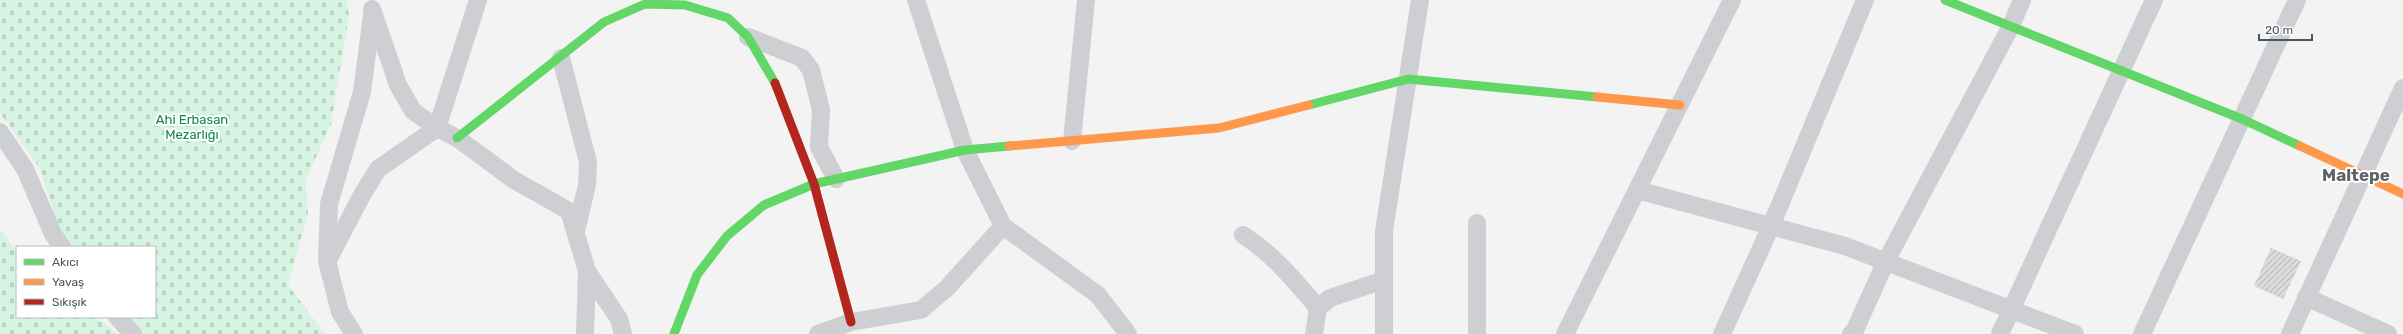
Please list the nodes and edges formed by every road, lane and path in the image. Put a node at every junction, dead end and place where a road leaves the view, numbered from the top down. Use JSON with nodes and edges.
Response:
{"nodes":[{"id":1,"x":478,"y":0,"type":"edge"},
{"id":2,"x":916,"y":0,"type":"edge"},
{"id":3,"x":1086,"y":0,"type":"edge"},
{"id":4,"x":1420,"y":0,"type":"edge"},
{"id":5,"x":1732,"y":0,"type":"edge"},
{"id":6,"x":1865,"y":0,"type":"edge"},
{"id":7,"x":1945,"y":0,"type":"edge"},
{"id":8,"x":2022,"y":0,"type":"edge"},
{"id":9,"x":2154,"y":0,"type":"edge"},
{"id":10,"x":2297,"y":0,"type":"edge"},
{"id":11,"x":371,"y":4,"type":"edge"},
{"id":12,"x":2011,"y":26,"type":"junction"},
{"id":13,"x":748,"y":37,"type":"junction"},
{"id":14,"x":561,"y":58,"type":"junction"},
{"id":15,"x":2122,"y":70,"type":"junction"},
{"id":16,"x":1408,"y":78,"type":"junction"},
{"id":17,"x":2403,"y":88,"type":"edge"},
{"id":18,"x":1680,"y":105,"type":"junction"},
{"id":19,"x":2242,"y":119,"type":"junction"},
{"id":20,"x":437,"y":128,"type":"junction"},
{"id":21,"x":0,"y":132,"type":"edge"},
{"id":22,"x":457,"y":138,"type":"junction"},
{"id":23,"x":1072,"y":141,"type":"junction"},
{"id":24,"x":965,"y":150,"type":"junction"},
{"id":25,"x":2363,"y":176,"type":"junction"},
{"id":26,"x":836,"y":179,"type":"junction"},
{"id":27,"x":814,"y":184,"type":"junction"},
{"id":28,"x":1637,"y":190,"type":"junction"},
{"id":29,"x":2403,"y":194,"type":"edge"},
{"id":30,"x":1477,"y":223,"type":"dead end"},
{"id":31,"x":1003,"y":226,"type":"junction"},
{"id":32,"x":1770,"y":226,"type":"junction"},
{"id":33,"x":576,"y":232,"type":"junction"},
{"id":34,"x":1243,"y":235,"type":"dead end"},
{"id":35,"x":61,"y":246,"type":"edge"},
{"id":36,"x":327,"y":261,"type":"junction"},
{"id":37,"x":1886,"y":261,"type":"junction"},
{"id":38,"x":588,"y":270,"type":"junction"},
{"id":39,"x":1384,"y":280,"type":"junction"},
{"id":40,"x":2306,"y":297,"type":"junction"},
{"id":41,"x":1318,"y":308,"type":"junction"},
{"id":42,"x":2011,"y":309,"type":"junction"},
{"id":43,"x":118,"y":318,"type":"edge"},
{"id":44,"x":851,"y":322,"type":"junction"},
{"id":45,"x":133,"y":334,"type":"edge"},
{"id":46,"x":354,"y":334,"type":"edge"},
{"id":47,"x":584,"y":334,"type":"edge"},
{"id":48,"x":623,"y":334,"type":"edge"},
{"id":49,"x":674,"y":334,"type":"edge"},
{"id":50,"x":818,"y":334,"type":"edge"},
{"id":51,"x":1128,"y":334,"type":"edge"},
{"id":52,"x":1314,"y":334,"type":"edge"},
{"id":53,"x":1384,"y":334,"type":"edge"},
{"id":54,"x":1477,"y":334,"type":"edge"},
{"id":55,"x":1565,"y":334,"type":"edge"},
{"id":56,"x":1722,"y":334,"type":"edge"},
{"id":57,"x":1851,"y":334,"type":"edge"},
{"id":58,"x":2000,"y":334,"type":"edge"},
{"id":59,"x":2075,"y":334,"type":"edge"},
{"id":60,"x":2142,"y":334,"type":"edge"},
{"id":61,"x":2290,"y":334,"type":"edge"},
{"id":62,"x":2388,"y":334,"type":"edge"}],
"edges":[{"from":1,"to":20,"type":"street"},
{"from":2,"to":24,"type":"street"},
{"from":3,"to":23,"type":"street"},
{"from":4,"to":16,"type":"street"},
{"from":5,"to":18,"type":"street"},
{"from":6,"to":32,"type":"street"},
{"from":7,"to":12,"type":"street"},
{"from":8,"to":12,"type":"street"},
{"from":9,"to":15,"type":"street"},
{"from":10,"to":19,"type":"street"},
{"from":11,"to":20,"type":"street"},
{"from":11,"to":36,"type":"street"},
{"from":12,"to":15,"type":"street"},
{"from":12,"to":37,"type":"street"},
{"from":13,"to":14,"type":"street"},
{"from":13,"to":26,"type":"street"},
{"from":13,"to":27,"type":"street"},
{"from":14,"to":22,"type":"street"},
{"from":14,"to":33,"type":"street"},
{"from":15,"to":19,"type":"street"},
{"from":15,"to":42,"type":"street"},
{"from":16,"to":18,"type":"street"},
{"from":16,"to":23,"type":"street"},
{"from":16,"to":39,"type":"street"},
{"from":17,"to":25,"type":"street"},
{"from":18,"to":28,"type":"street"},
{"from":19,"to":25,"type":"street"},
{"from":19,"to":60,"type":"street"},
{"from":20,"to":22,"type":"street"},
{"from":20,"to":36,"type":"street"},
{"from":21,"to":35,"type":"street"},
{"from":22,"to":33,"type":"street"},
{"from":23,"to":24,"type":"street"},
{"from":24,"to":26,"type":"street"},
{"from":24,"to":31,"type":"street"},
{"from":25,"to":29,"type":"street"},
{"from":25,"to":40,"type":"street"},
{"from":26,"to":27,"type":"street"},
{"from":27,"to":44,"type":"street"},
{"from":27,"to":49,"type":"street"},
{"from":28,"to":32,"type":"street"},
{"from":28,"to":55,"type":"street"},
{"from":30,"to":54,"type":"street"},
{"from":31,"to":44,"type":"street"},
{"from":31,"to":51,"type":"street"},
{"from":32,"to":37,"type":"street"},
{"from":32,"to":56,"type":"street"},
{"from":33,"to":38,"type":"street"},
{"from":34,"to":41,"type":"street"},
{"from":36,"to":46,"type":"street"},
{"from":37,"to":42,"type":"street"},
{"from":37,"to":57,"type":"street"},
{"from":38,"to":47,"type":"street"},
{"from":38,"to":48,"type":"street"},
{"from":39,"to":41,"type":"street"},
{"from":39,"to":53,"type":"street"},
{"from":40,"to":61,"type":"street"},
{"from":40,"to":62,"type":"street"},
{"from":41,"to":52,"type":"street"},
{"from":42,"to":58,"type":"street"},
{"from":42,"to":59,"type":"street"},
{"from":43,"to":45,"type":"street"},
{"from":44,"to":50,"type":"street"}]}
